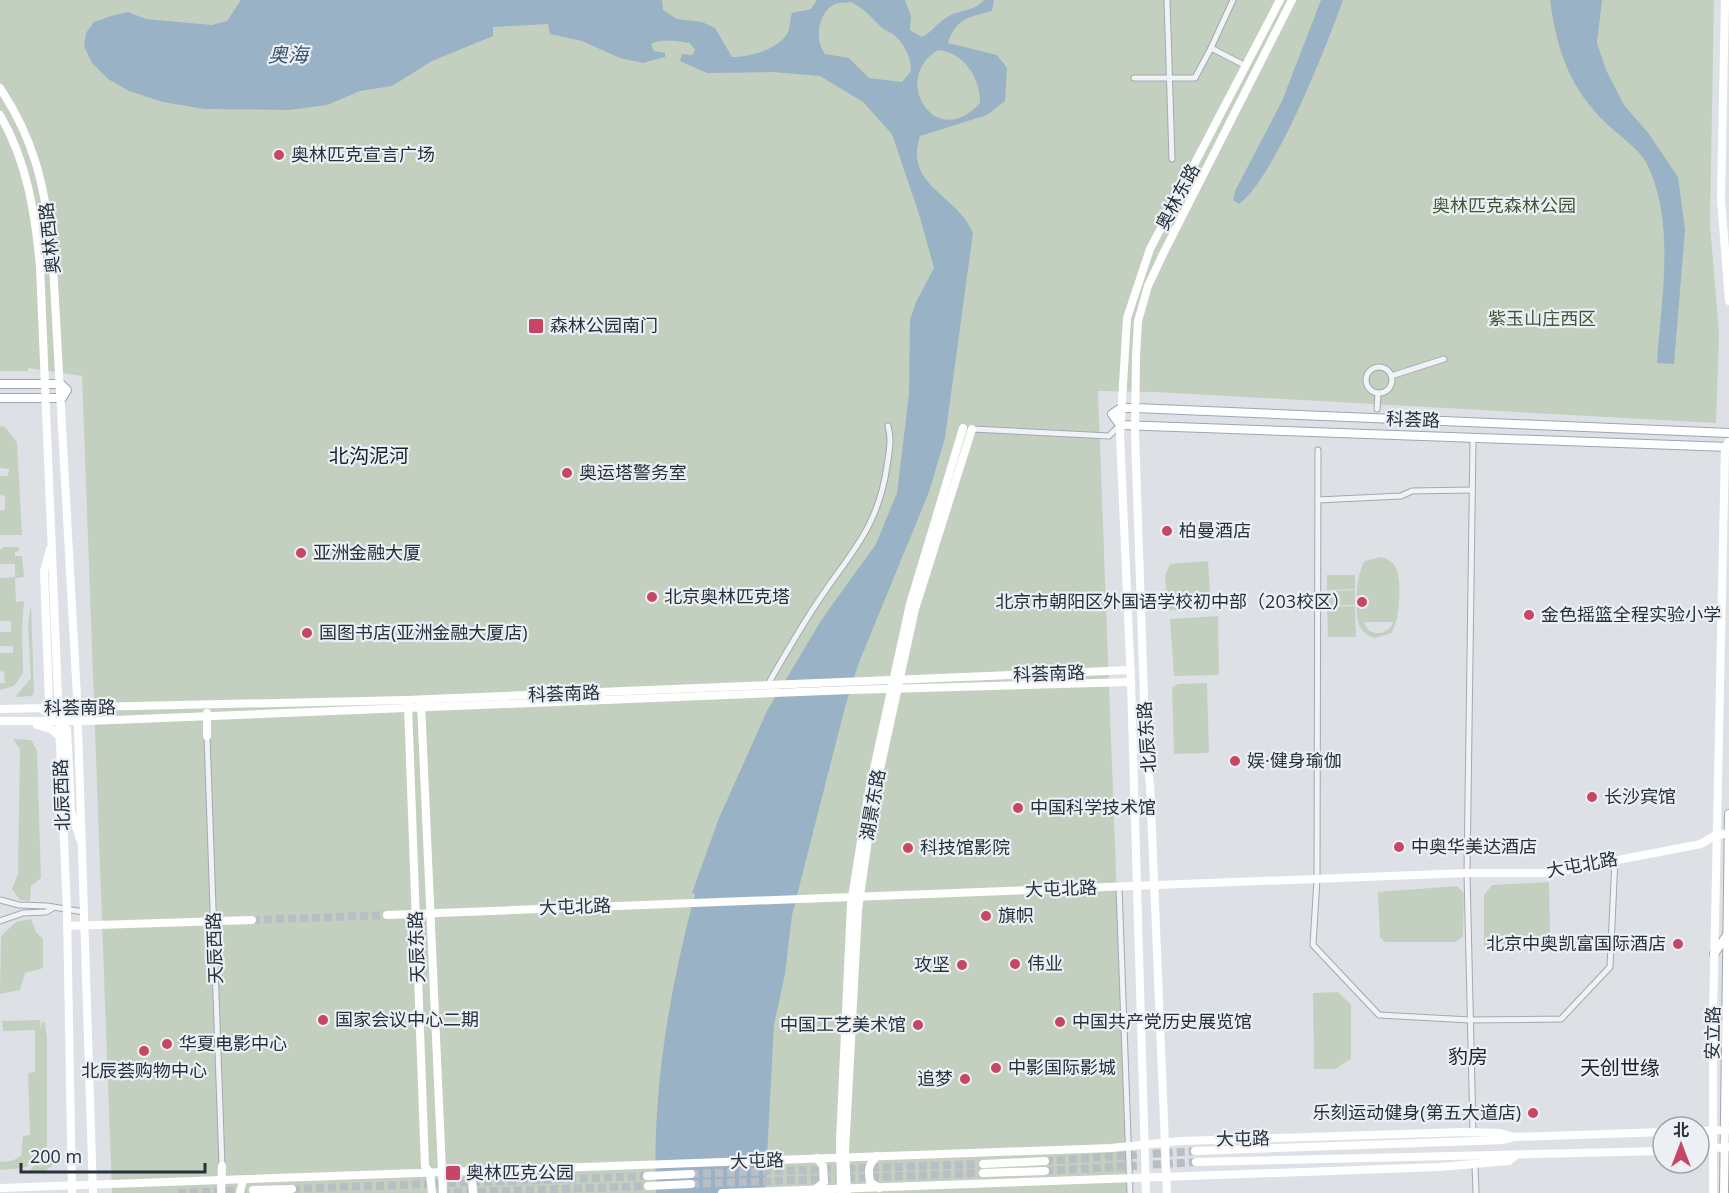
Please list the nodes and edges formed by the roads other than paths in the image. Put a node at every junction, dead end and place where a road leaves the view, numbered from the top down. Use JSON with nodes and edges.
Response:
{"nodes":[{"id":1,"x":1167,"y":0,"type":"edge"},
{"id":2,"x":1233,"y":0,"type":"edge"},
{"id":3,"x":1280,"y":0,"type":"edge"},
{"id":4,"x":1292,"y":0,"type":"edge"},
{"id":5,"x":1725,"y":0,"type":"edge"},
{"id":6,"x":1211,"y":48,"type":"junction"},
{"id":7,"x":1246,"y":66,"type":"junction"},
{"id":8,"x":1134,"y":78,"type":"dead end"},
{"id":9,"x":1171,"y":78,"type":"junction"},
{"id":10,"x":0,"y":88,"type":"edge"},
{"id":11,"x":0,"y":115,"type":"edge"},
{"id":12,"x":1172,"y":159,"type":"dead end"},
{"id":13,"x":1729,"y":301,"type":"edge"},
{"id":14,"x":1444,"y":359,"type":"dead end"},
{"id":15,"x":1391,"y":376,"type":"junction"},
{"id":16,"x":0,"y":384,"type":"edge"},
{"id":17,"x":45,"y":384,"type":"junction"},
{"id":18,"x":61,"y":384,"type":"junction"},
{"id":19,"x":1378,"y":393,"type":"junction"},
{"id":20,"x":0,"y":398,"type":"edge"},
{"id":21,"x":45,"y":398,"type":"junction"},
{"id":22,"x":62,"y":398,"type":"junction"},
{"id":23,"x":1121,"y":408,"type":"junction"},
{"id":24,"x":1135,"y":408,"type":"junction"},
{"id":25,"x":1377,"y":409,"type":"dead end"},
{"id":26,"x":1120,"y":425,"type":"junction"},
{"id":27,"x":1135,"y":425,"type":"junction"},
{"id":28,"x":888,"y":426,"type":"dead end"},
{"id":29,"x":963,"y":428,"type":"dead end"},
{"id":30,"x":972,"y":429,"type":"joint"},
{"id":31,"x":1729,"y":433,"type":"edge"},
{"id":32,"x":1473,"y":440,"type":"junction"},
{"id":33,"x":1728,"y":445,"type":"edge"},
{"id":34,"x":1318,"y":450,"type":"dead end"},
{"id":35,"x":959,"y":453,"type":"junction"},
{"id":36,"x":1473,"y":490,"type":"junction"},
{"id":37,"x":1318,"y":500,"type":"junction"},
{"id":38,"x":52,"y":542,"type":"junction"},
{"id":39,"x":1131,"y":670,"type":"junction"},
{"id":40,"x":1131,"y":682,"type":"junction"},
{"id":41,"x":894,"y":685,"type":"junction"},
{"id":42,"x":58,"y":687,"type":"junction"},
{"id":43,"x":766,"y":687,"type":"junction"},
{"id":44,"x":778,"y":690,"type":"junction"},
{"id":45,"x":408,"y":704,"type":"junction"},
{"id":46,"x":421,"y":704,"type":"junction"},
{"id":47,"x":201,"y":705,"type":"junction"},
{"id":48,"x":210,"y":705,"type":"junction"},
{"id":49,"x":0,"y":709,"type":"edge"},
{"id":50,"x":16,"y":709,"type":"junction"},
{"id":51,"x":42,"y":709,"type":"junction"},
{"id":52,"x":59,"y":709,"type":"junction"},
{"id":53,"x":77,"y":709,"type":"junction"},
{"id":54,"x":206,"y":716,"type":"junction"},
{"id":55,"x":17,"y":721,"type":"junction"},
{"id":56,"x":59,"y":721,"type":"junction"},
{"id":57,"x":77,"y":721,"type":"junction"},
{"id":58,"x":88,"y":721,"type":"junction"},
{"id":59,"x":0,"y":723,"type":"edge"},
{"id":60,"x":207,"y":736,"type":"joint"},
{"id":61,"x":60,"y":737,"type":"junction"},
{"id":62,"x":1729,"y":814,"type":"edge"},
{"id":63,"x":1729,"y":833,"type":"edge"},
{"id":64,"x":1717,"y":836,"type":"junction"},
{"id":65,"x":82,"y":846,"type":"junction"},
{"id":66,"x":1615,"y":859,"type":"junction"},
{"id":67,"x":1467,"y":873,"type":"junction"},
{"id":68,"x":1317,"y":879,"type":"junction"},
{"id":69,"x":1154,"y":885,"type":"junction"},
{"id":70,"x":1136,"y":886,"type":"junction"},
{"id":71,"x":1119,"y":887,"type":"junction"},
{"id":72,"x":855,"y":897,"type":"junction"},
{"id":73,"x":0,"y":900,"type":"edge"},
{"id":74,"x":13,"y":902,"type":"junction"},
{"id":75,"x":53,"y":908,"type":"junction"},
{"id":76,"x":67,"y":910,"type":"junction"},
{"id":77,"x":84,"y":912,"type":"junction"},
{"id":78,"x":387,"y":915,"type":"tunnel mouth"},
{"id":79,"x":416,"y":915,"type":"junction"},
{"id":80,"x":429,"y":915,"type":"junction"},
{"id":81,"x":13,"y":917,"type":"junction"},
{"id":82,"x":252,"y":920,"type":"tunnel mouth"},
{"id":83,"x":0,"y":921,"type":"edge"},
{"id":84,"x":214,"y":921,"type":"junction"},
{"id":85,"x":85,"y":925,"type":"junction"},
{"id":86,"x":67,"y":926,"type":"junction"},
{"id":87,"x":1727,"y":934,"type":"junction"},
{"id":88,"x":1714,"y":954,"type":"junction"},
{"id":89,"x":1470,"y":1020,"type":"junction"},
{"id":90,"x":1727,"y":1130,"type":"edge"},
{"id":91,"x":1711,"y":1131,"type":"junction"},
{"id":92,"x":1473,"y":1132,"type":"junction"},
{"id":93,"x":1651,"y":1132,"type":"edge"},
{"id":94,"x":1514,"y":1137,"type":"junction"},
{"id":95,"x":1165,"y":1142,"type":"junction"},
{"id":96,"x":1144,"y":1144,"type":"junction"},
{"id":97,"x":1128,"y":1146,"type":"junction"},
{"id":98,"x":1711,"y":1147,"type":"edge"},
{"id":99,"x":1714,"y":1147,"type":"junction"},
{"id":100,"x":1727,"y":1147,"type":"edge"},
{"id":101,"x":1651,"y":1150,"type":"edge"},
{"id":102,"x":1195,"y":1151,"type":"tunnel mouth"},
{"id":103,"x":877,"y":1156,"type":"junction"},
{"id":104,"x":1515,"y":1156,"type":"junction"},
{"id":105,"x":842,"y":1157,"type":"junction"},
{"id":106,"x":817,"y":1158,"type":"junction"},
{"id":107,"x":1045,"y":1161,"type":"tunnel mouth"},
{"id":108,"x":1196,"y":1162,"type":"tunnel mouth"},
{"id":109,"x":983,"y":1164,"type":"tunnel mouth"},
{"id":110,"x":1475,"y":1165,"type":"junction"},
{"id":111,"x":222,"y":1166,"type":"joint"},
{"id":112,"x":479,"y":1171,"type":"junction"},
{"id":113,"x":1045,"y":1171,"type":"tunnel mouth"},
{"id":114,"x":430,"y":1173,"type":"junction"},
{"id":115,"x":442,"y":1173,"type":"junction"},
{"id":116,"x":983,"y":1173,"type":"tunnel mouth"},
{"id":117,"x":691,"y":1174,"type":"tunnel mouth"},
{"id":118,"x":647,"y":1176,"type":"tunnel mouth"},
{"id":119,"x":1146,"y":1177,"type":"junction"},
{"id":120,"x":1167,"y":1177,"type":"junction"},
{"id":121,"x":1129,"y":1179,"type":"junction"},
{"id":122,"x":243,"y":1180,"type":"junction"},
{"id":123,"x":222,"y":1181,"type":"junction"},
{"id":124,"x":691,"y":1184,"type":"tunnel mouth"},
{"id":125,"x":648,"y":1186,"type":"tunnel mouth"},
{"id":126,"x":0,"y":1188,"type":"edge"},
{"id":127,"x":879,"y":1188,"type":"junction"},
{"id":128,"x":93,"y":1189,"type":"edge"},
{"id":129,"x":292,"y":1189,"type":"dead end"},
{"id":130,"x":49,"y":1190,"type":"edge"},
{"id":131,"x":72,"y":1190,"type":"edge"},
{"id":132,"x":253,"y":1190,"type":"dead end"},
{"id":133,"x":815,"y":1190,"type":"junction"},
{"id":134,"x":844,"y":1191,"type":"edge"},
{"id":135,"x":770,"y":1192,"type":"edge"},
{"id":136,"x":223,"y":1193,"type":"edge"},
{"id":137,"x":240,"y":1193,"type":"edge"},
{"id":138,"x":432,"y":1193,"type":"edge"},
{"id":139,"x":443,"y":1193,"type":"edge"},
{"id":140,"x":473,"y":1193,"type":"edge"},
{"id":141,"x":722,"y":1193,"type":"edge"},
{"id":142,"x":1130,"y":1193,"type":"edge"},
{"id":143,"x":1146,"y":1193,"type":"edge"},
{"id":144,"x":1167,"y":1193,"type":"edge"},
{"id":145,"x":1476,"y":1193,"type":"edge"},
{"id":146,"x":1713,"y":1193,"type":"edge"},
{"id":147,"x":1724,"y":1193,"type":"edge"}],
"edges":[{"from":1,"to":9,"type":"street"},
{"from":2,"to":6,"type":"street"},
{"from":3,"to":7,"type":"street","name":"奥林东路"},
{"from":4,"to":24,"type":"street","name":"奥林东路"},
{"from":5,"to":13,"type":"street"},
{"from":6,"to":7,"type":"street"},
{"from":6,"to":9,"type":"street"},
{"from":7,"to":23,"type":"street","name":"奥林东路"},
{"from":8,"to":9,"type":"street"},
{"from":9,"to":12,"type":"street"},
{"from":10,"to":18,"type":"street","name":"奥林西路"},
{"from":11,"to":17,"type":"street","name":"奥林西路"},
{"from":14,"to":15,"type":"street"},
{"from":15,"to":19,"type":"street"},
{"from":15,"to":19,"type":"street"},
{"from":16,"to":17,"type":"main road"},
{"from":17,"to":18,"type":"main road"},
{"from":17,"to":21,"type":"street","name":"奥林西路"},
{"from":18,"to":22,"type":"main road"},
{"from":19,"to":25,"type":"street"},
{"from":20,"to":21,"type":"main road"},
{"from":21,"to":22,"type":"main road"},
{"from":21,"to":38,"type":"street","name":"北辰西路"},
{"from":22,"to":53,"type":"street","name":"北辰西路"},
{"from":23,"to":24,"type":"main road","name":"科荟路"},
{"from":23,"to":26,"type":"main road"},
{"from":24,"to":27,"type":"street","name":"奥林东路"},
{"from":24,"to":31,"type":"main road","name":"科荟路"},
{"from":26,"to":27,"type":"main road","name":"科荟路"},
{"from":26,"to":30,"type":"street","name":"科荟路"},
{"from":26,"to":39,"type":"street","name":"北辰东路"},
{"from":27,"to":32,"type":"main road","name":"科荟路"},
{"from":27,"to":69,"type":"street","name":"北辰东路"},
{"from":28,"to":43,"type":"street"},
{"from":29,"to":35,"type":"street","name":"湖景东路"},
{"from":30,"to":35,"type":"street","name":"湖景东路"},
{"from":32,"to":33,"type":"main road","name":"科荟路"},
{"from":32,"to":36,"type":"street"},
{"from":33,"to":64,"type":"street","name":"安立路"},
{"from":34,"to":37,"type":"street"},
{"from":35,"to":41,"type":"street","name":"湖景东路"},
{"from":36,"to":37,"type":"street"},
{"from":36,"to":67,"type":"street"},
{"from":37,"to":68,"type":"street"},
{"from":38,"to":42,"type":"street","name":"北辰西路"},
{"from":38,"to":51,"type":"street"},
{"from":39,"to":40,"type":"street","name":"北辰东路"},
{"from":39,"to":41,"type":"street","name":"科荟南路"},
{"from":40,"to":41,"type":"street","name":"科荟南路"},
{"from":40,"to":70,"type":"street","name":"北辰东路"},
{"from":41,"to":44,"type":"street","name":"科荟南路"},
{"from":41,"to":72,"type":"street","name":"湖景东路"},
{"from":42,"to":52,"type":"street","name":"北辰西路"},
{"from":42,"to":58,"type":"street"},
{"from":43,"to":44,"type":"street","name":"科荟南路"},
{"from":43,"to":46,"type":"street","name":"科荟南路"},
{"from":44,"to":46,"type":"street","name":"科荟南路"},
{"from":45,"to":46,"type":"street","name":"科荟南路"},
{"from":45,"to":48,"type":"street","name":"科荟南路"},
{"from":45,"to":54,"type":"street","name":"科荟南路"},
{"from":45,"to":79,"type":"street","name":"天辰东路"},
{"from":46,"to":80,"type":"street","name":"天辰东路"},
{"from":47,"to":48,"type":"street","name":"科荟南路"},
{"from":47,"to":53,"type":"street","name":"科荟南路"},
{"from":47,"to":54,"type":"street","name":"天辰西路"},
{"from":48,"to":54,"type":"street","name":"天辰西路"},
{"from":49,"to":50,"type":"street","name":"科荟南路"},
{"from":50,"to":51,"type":"street","name":"科荟南路"},
{"from":50,"to":55,"type":"street"},
{"from":51,"to":52,"type":"street","name":"科荟南路"},
{"from":51,"to":65,"type":"street"},
{"from":52,"to":53,"type":"street","name":"科荟南路"},
{"from":52,"to":56,"type":"street","name":"北辰西路"},
{"from":53,"to":57,"type":"street","name":"北辰西路"},
{"from":54,"to":58,"type":"street","name":"科荟南路"},
{"from":54,"to":60,"type":"street","name":"天辰西路"},
{"from":55,"to":56,"type":"street","name":"科荟南路"},
{"from":55,"to":59,"type":"street","name":"科荟南路"},
{"from":56,"to":57,"type":"street","name":"科荟南路"},
{"from":56,"to":61,"type":"street","name":"北辰西路"},
{"from":57,"to":58,"type":"street","name":"科荟南路"},
{"from":57,"to":65,"type":"street","name":"北辰西路"},
{"from":59,"to":61,"type":"street"},
{"from":60,"to":84,"type":"street","name":"天辰西路"},
{"from":61,"to":76,"type":"street","name":"北辰西路"},
{"from":62,"to":63,"type":"main road","name":"安立路"},
{"from":63,"to":64,"type":"street","name":"大屯北路"},
{"from":63,"to":87,"type":"main road","name":"安立路"},
{"from":64,"to":66,"type":"street","name":"大屯北路"},
{"from":64,"to":88,"type":"street","name":"安立路"},
{"from":65,"to":77,"type":"street","name":"北辰西路"},
{"from":66,"to":67,"type":"street","name":"大屯北路"},
{"from":66,"to":89,"type":"street"},
{"from":67,"to":68,"type":"street","name":"大屯北路"},
{"from":67,"to":89,"type":"street"},
{"from":68,"to":69,"type":"street","name":"大屯北路"},
{"from":68,"to":89,"type":"street"},
{"from":69,"to":70,"type":"street","name":"大屯北路"},
{"from":69,"to":95,"type":"street","name":"北辰东路"},
{"from":70,"to":71,"type":"street","name":"大屯北路"},
{"from":70,"to":96,"type":"street","name":"北辰东路"},
{"from":71,"to":72,"type":"street","name":"大屯北路"},
{"from":71,"to":97,"type":"street"},
{"from":72,"to":80,"type":"street","name":"大屯北路"},
{"from":72,"to":105,"type":"street","name":"湖景东路"},
{"from":73,"to":74,"type":"street"},
{"from":74,"to":75,"type":"street"},
{"from":74,"to":81,"type":"street"},
{"from":75,"to":76,"type":"street"},
{"from":75,"to":81,"type":"street"},
{"from":76,"to":77,"type":"street"},
{"from":76,"to":86,"type":"street","name":"北辰西路"},
{"from":77,"to":85,"type":"street","name":"北辰西路"},
{"from":78,"to":79,"type":"street","name":"大屯北路"},
{"from":79,"to":80,"type":"street","name":"大屯北路"},
{"from":79,"to":114,"type":"street","name":"天辰东路"},
{"from":80,"to":115,"type":"street","name":"天辰东路"},
{"from":81,"to":83,"type":"street"},
{"from":82,"to":84,"type":"street"},
{"from":84,"to":85,"type":"street"},
{"from":84,"to":111,"type":"street","name":"天辰西路"},
{"from":85,"to":86,"type":"street"},
{"from":85,"to":128,"type":"street","name":"北辰西路"},
{"from":86,"to":131,"type":"street","name":"北辰西路"},
{"from":87,"to":88,"type":"main road"},
{"from":87,"to":90,"type":"main road","name":"安立路"},
{"from":88,"to":91,"type":"street","name":"安立路"},
{"from":89,"to":92,"type":"street"},
{"from":90,"to":91,"type":"street"},
{"from":90,"to":100,"type":"main road","name":"安立路"},
{"from":91,"to":99,"type":"street","name":"安立路"},
{"from":92,"to":94,"type":"street","name":"大屯路"},
{"from":92,"to":95,"type":"street","name":"大屯路"},
{"from":93,"to":94,"type":"street","name":"大屯路"},
{"from":94,"to":102,"type":"street","name":"大屯路"},
{"from":95,"to":96,"type":"street","name":"大屯路"},
{"from":95,"to":120,"type":"street","name":"北辰东路"},
{"from":96,"to":97,"type":"street","name":"大屯路"},
{"from":96,"to":119,"type":"street","name":"北辰东路"},
{"from":97,"to":103,"type":"street","name":"大屯路"},
{"from":97,"to":121,"type":"street"},
{"from":98,"to":99,"type":"street"},
{"from":99,"to":100,"type":"street"},
{"from":99,"to":146,"type":"street","name":"安立路"},
{"from":100,"to":147,"type":"main road","name":"安立路"},
{"from":101,"to":104,"type":"street","name":"大屯路"},
{"from":103,"to":105,"type":"street","name":"大屯路"},
{"from":103,"to":127,"type":"street"},
{"from":104,"to":108,"type":"street","name":"大屯路"},
{"from":104,"to":110,"type":"street","name":"大屯路"},
{"from":105,"to":106,"type":"street","name":"大屯路"},
{"from":105,"to":134,"type":"street","name":"湖景东路"},
{"from":106,"to":112,"type":"street","name":"大屯路"},
{"from":106,"to":133,"type":"street"},
{"from":107,"to":109,"type":"street"},
{"from":110,"to":120,"type":"street","name":"大屯路"},
{"from":110,"to":145,"type":"street"},
{"from":111,"to":123,"type":"street","name":"天辰西路"},
{"from":112,"to":115,"type":"street","name":"大屯路"},
{"from":112,"to":140,"type":"street"},
{"from":113,"to":116,"type":"street"},
{"from":114,"to":115,"type":"street","name":"大屯路"},
{"from":114,"to":122,"type":"street","name":"大屯路"},
{"from":114,"to":138,"type":"street","name":"天辰东路"},
{"from":115,"to":139,"type":"street","name":"天辰东路"},
{"from":117,"to":118,"type":"street"},
{"from":119,"to":120,"type":"street","name":"大屯路"},
{"from":119,"to":121,"type":"street","name":"大屯路"},
{"from":119,"to":143,"type":"street","name":"北辰东路"},
{"from":120,"to":144,"type":"street","name":"北辰东路"},
{"from":121,"to":127,"type":"street","name":"大屯路"},
{"from":121,"to":142,"type":"street"},
{"from":122,"to":123,"type":"street","name":"大屯路"},
{"from":122,"to":137,"type":"street"},
{"from":123,"to":128,"type":"street","name":"大屯路"},
{"from":123,"to":136,"type":"street","name":"天辰西路"},
{"from":124,"to":125,"type":"street"},
{"from":126,"to":130,"type":"street","name":"大屯路"},
{"from":127,"to":134,"type":"street","name":"大屯路"},
{"from":128,"to":131,"type":"street","name":"大屯路"},
{"from":129,"to":132,"type":"street"},
{"from":130,"to":131,"type":"street","name":"大屯路"},
{"from":133,"to":134,"type":"street","name":"大屯路"},
{"from":133,"to":135,"type":"street","name":"大屯路"},
{"from":135,"to":141,"type":"street","name":"大屯路"}]}
